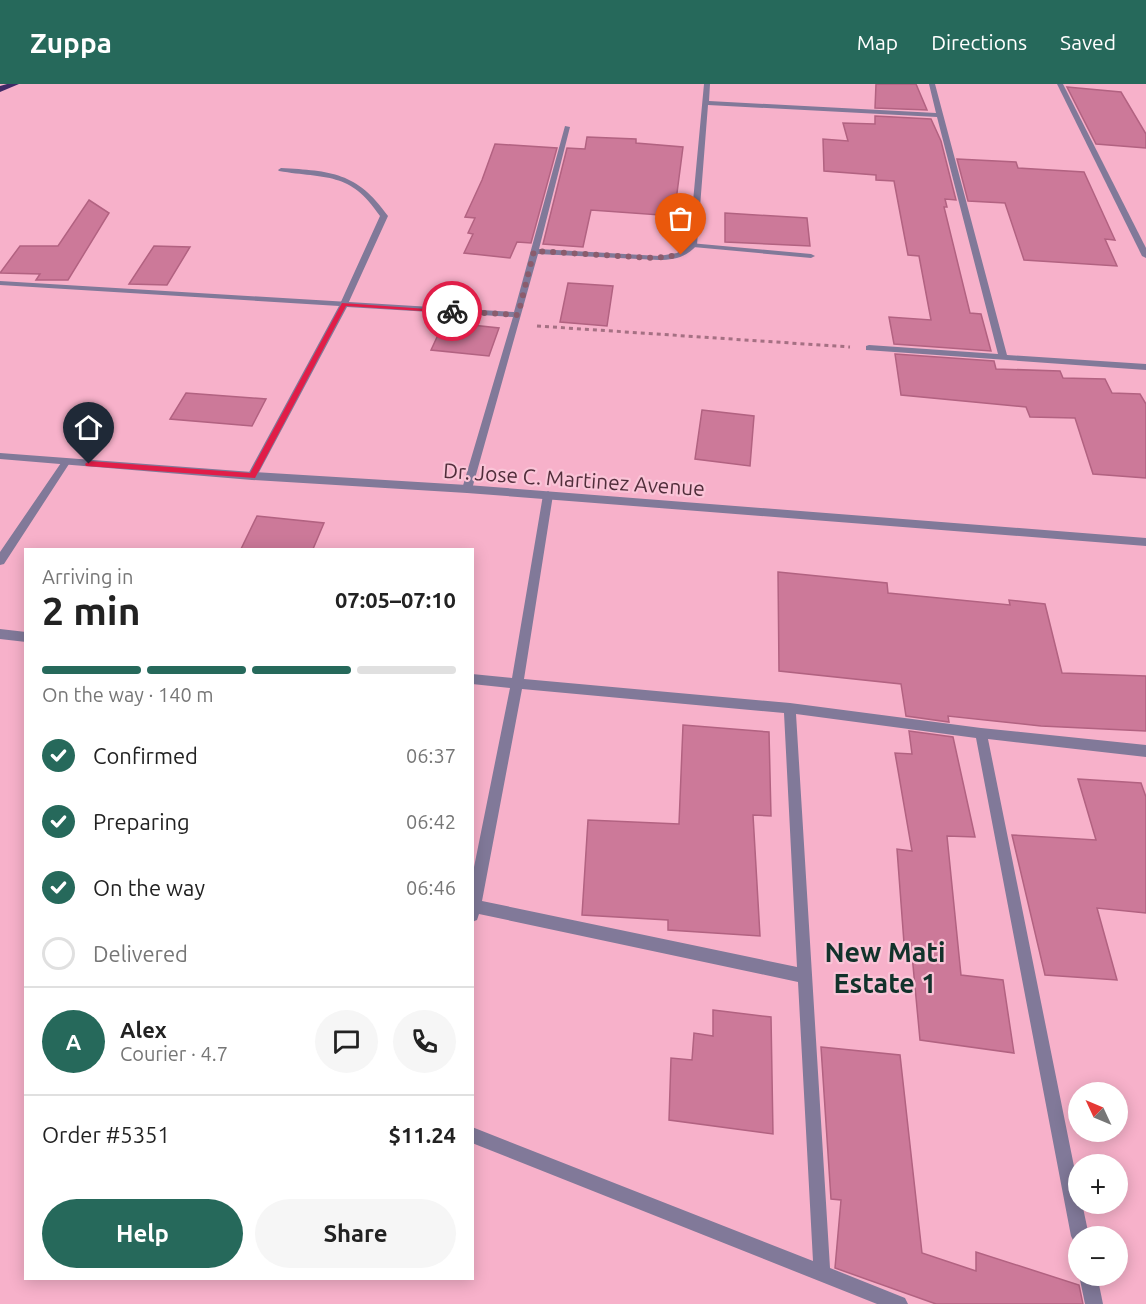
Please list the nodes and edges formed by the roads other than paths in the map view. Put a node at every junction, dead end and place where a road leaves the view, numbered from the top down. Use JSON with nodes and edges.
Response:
{"nodes":[{"id":1,"x":15,"y":84,"type":"edge"},
{"id":2,"x":707,"y":84,"type":"edge"},
{"id":3,"x":932,"y":84,"type":"edge"},
{"id":4,"x":1060,"y":84,"type":"edge"},
{"id":5,"x":0,"y":89,"type":"edge"},
{"id":6,"x":706,"y":103,"type":"junction"},
{"id":7,"x":940,"y":115,"type":"junction"},
{"id":8,"x":567,"y":127,"type":"dead end"},
{"id":9,"x":281,"y":170,"type":"dead end"},
{"id":10,"x":693,"y":245,"type":"junction"},
{"id":11,"x":534,"y":251,"type":"junction"},
{"id":12,"x":811,"y":256,"type":"dead end"},
{"id":13,"x":1146,"y":256,"type":"edge"},
{"id":14,"x":0,"y":283,"type":"edge"},
{"id":15,"x":344,"y":304,"type":"junction"},
{"id":16,"x":518,"y":315,"type":"junction"},
{"id":17,"x":869,"y":348,"type":"road end"},
{"id":18,"x":1003,"y":357,"type":"junction"},
{"id":19,"x":1146,"y":367,"type":"edge"},
{"id":20,"x":0,"y":456,"type":"edge"},
{"id":21,"x":66,"y":462,"type":"junction"},
{"id":22,"x":252,"y":476,"type":"junction"},
{"id":23,"x":467,"y":489,"type":"junction"},
{"id":24,"x":548,"y":495,"type":"junction"},
{"id":25,"x":1146,"y":542,"type":"edge"},
{"id":26,"x":0,"y":561,"type":"edge"},
{"id":27,"x":0,"y":634,"type":"edge"},
{"id":28,"x":24,"y":637,"type":"edge"},
{"id":29,"x":474,"y":679,"type":"edge"},
{"id":30,"x":516,"y":683,"type":"junction"},
{"id":31,"x":790,"y":708,"type":"junction"},
{"id":32,"x":981,"y":733,"type":"junction"},
{"id":33,"x":1146,"y":751,"type":"edge"},
{"id":34,"x":474,"y":905,"type":"edge"},
{"id":35,"x":474,"y":910,"type":"edge"},
{"id":36,"x":804,"y":976,"type":"junction"},
{"id":37,"x":474,"y":1136,"type":"edge"},
{"id":38,"x":1078,"y":1226,"type":"edge"},
{"id":39,"x":822,"y":1274,"type":"junction"},
{"id":40,"x":1090,"y":1286,"type":"edge"},
{"id":41,"x":898,"y":1304,"type":"edge"},
{"id":42,"x":1094,"y":1304,"type":"edge"}],
"edges":[{"from":1,"to":5,"type":"highway"},
{"from":2,"to":6,"type":"street"},
{"from":3,"to":7,"type":"street"},
{"from":4,"to":13,"type":"street"},
{"from":6,"to":7,"type":"street"},
{"from":6,"to":10,"type":"street"},
{"from":7,"to":18,"type":"street"},
{"from":8,"to":11,"type":"street"},
{"from":9,"to":15,"type":"street"},
{"from":10,"to":11,"type":"street"},
{"from":10,"to":12,"type":"street"},
{"from":11,"to":16,"type":"street"},
{"from":14,"to":15,"type":"street"},
{"from":15,"to":16,"type":"street"},
{"from":15,"to":22,"type":"street"},
{"from":16,"to":23,"type":"street"},
{"from":17,"to":18,"type":"street"},
{"from":18,"to":19,"type":"street"},
{"from":20,"to":21,"type":"street","name":"Dr. Jose C. Martinez Avenue"},
{"from":21,"to":22,"type":"street","name":"Dr. Jose C. Martinez Avenue"},
{"from":21,"to":26,"type":"street"},
{"from":22,"to":23,"type":"street","name":"Dr. Jose C. Martinez Avenue"},
{"from":23,"to":24,"type":"street","name":"Dr. Jose C. Martinez Avenue"},
{"from":24,"to":25,"type":"street","name":"Dr. Jose C. Martinez Avenue"},
{"from":24,"to":30,"type":"street"},
{"from":27,"to":28,"type":"street"},
{"from":29,"to":30,"type":"street"},
{"from":30,"to":31,"type":"street"},
{"from":30,"to":34,"type":"street"},
{"from":31,"to":32,"type":"street"},
{"from":31,"to":36,"type":"street"},
{"from":32,"to":33,"type":"street"},
{"from":32,"to":38,"type":"street"},
{"from":35,"to":36,"type":"street"},
{"from":36,"to":39,"type":"street"},
{"from":37,"to":39,"type":"street"},
{"from":39,"to":41,"type":"street"},
{"from":40,"to":42,"type":"street"}]}
